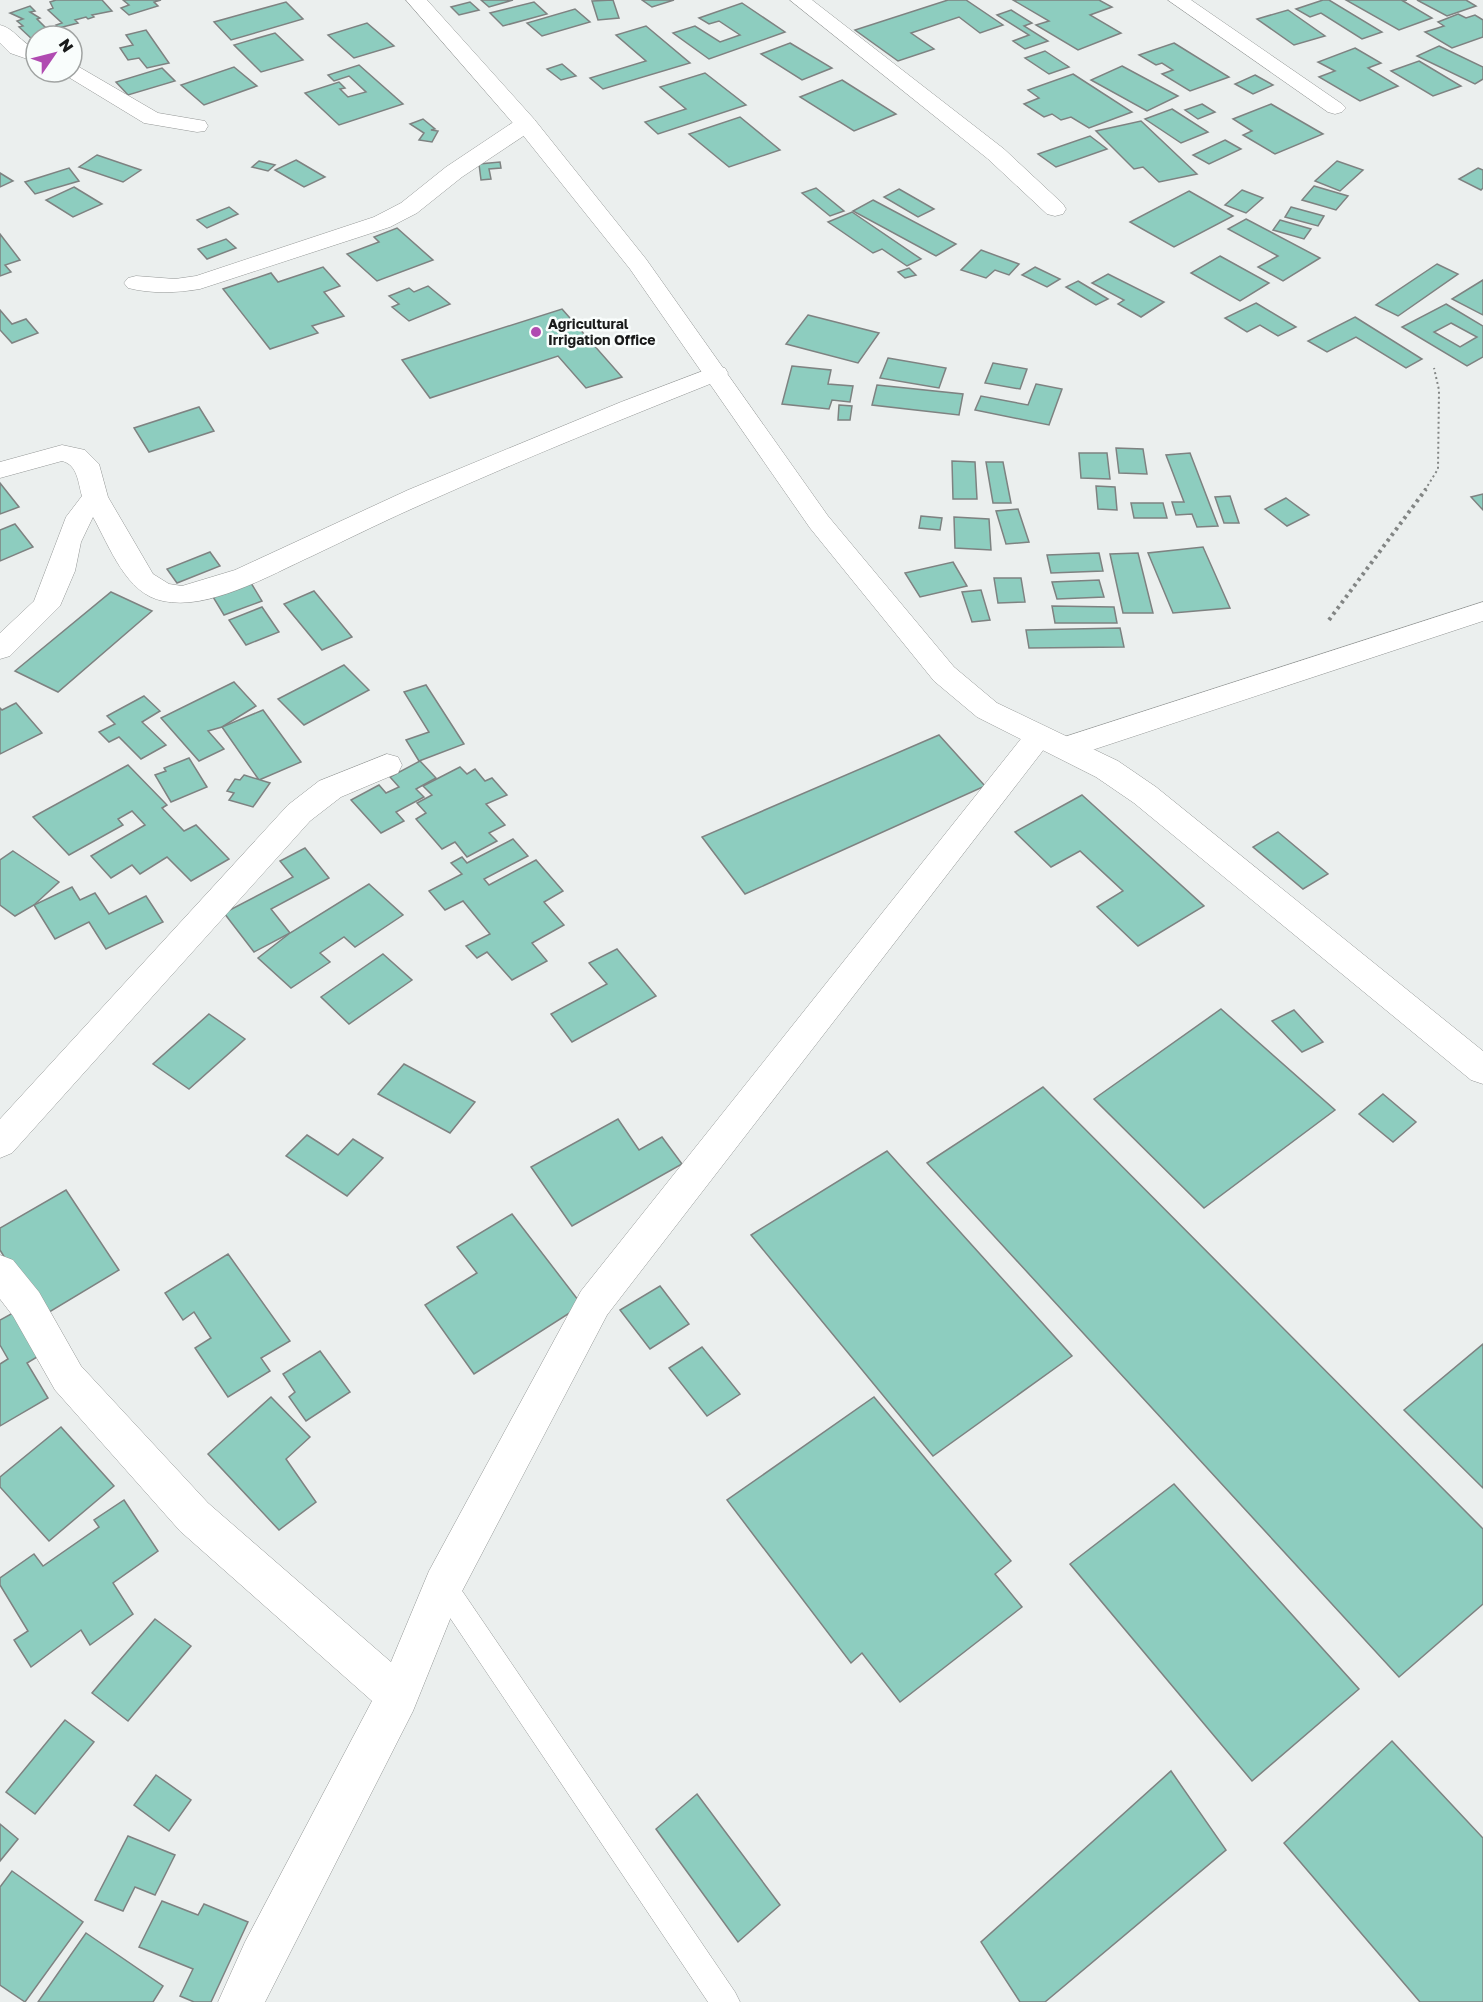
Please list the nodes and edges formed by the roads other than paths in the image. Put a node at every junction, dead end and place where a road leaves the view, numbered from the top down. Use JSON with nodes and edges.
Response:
{"nodes":[{"id":1,"x":416,"y":0,"type":"edge"},
{"id":2,"x":800,"y":0,"type":"edge"},
{"id":3,"x":1178,"y":0,"type":"edge"},
{"id":4,"x":0,"y":31,"type":"edge"},
{"id":5,"x":24,"y":51,"type":"edge"},
{"id":6,"x":84,"y":78,"type":"edge"},
{"id":7,"x":1335,"y":108,"type":"dead end"},
{"id":8,"x":525,"y":124,"type":"junction"},
{"id":9,"x":197,"y":126,"type":"dead end"},
{"id":10,"x":1055,"y":209,"type":"dead end"},
{"id":11,"x":136,"y":283,"type":"dead end"},
{"id":12,"x":716,"y":373,"type":"junction"},
{"id":13,"x":0,"y":470,"type":"edge"},
{"id":14,"x":94,"y":497,"type":"junction"},
{"id":15,"x":1483,"y":611,"type":"edge"},
{"id":16,"x":0,"y":649,"type":"edge"},
{"id":17,"x":1052,"y":742,"type":"junction"},
{"id":18,"x":387,"y":765,"type":"dead end"},
{"id":19,"x":1483,"y":1070,"type":"edge"},
{"id":20,"x":0,"y":1143,"type":"edge"},
{"id":21,"x":0,"y":1271,"type":"edge"},
{"id":22,"x":444,"y":1585,"type":"junction"},
{"id":23,"x":398,"y":1696,"type":"junction"},
{"id":24,"x":241,"y":2002,"type":"edge"},
{"id":25,"x":725,"y":2002,"type":"edge"}],
"edges":[{"from":1,"to":8,"type":"street"},
{"from":2,"to":10,"type":"street"},
{"from":3,"to":7,"type":"street"},
{"from":4,"to":5,"type":"street"},
{"from":6,"to":9,"type":"street"},
{"from":8,"to":11,"type":"street"},
{"from":8,"to":12,"type":"street"},
{"from":12,"to":14,"type":"street"},
{"from":12,"to":17,"type":"street"},
{"from":13,"to":14,"type":"street"},
{"from":14,"to":16,"type":"street"},
{"from":15,"to":17,"type":"street"},
{"from":17,"to":19,"type":"street"},
{"from":17,"to":22,"type":"street"},
{"from":18,"to":20,"type":"street"},
{"from":21,"to":23,"type":"street"},
{"from":22,"to":23,"type":"street"},
{"from":22,"to":25,"type":"lane"},
{"from":23,"to":24,"type":"street"}]}
